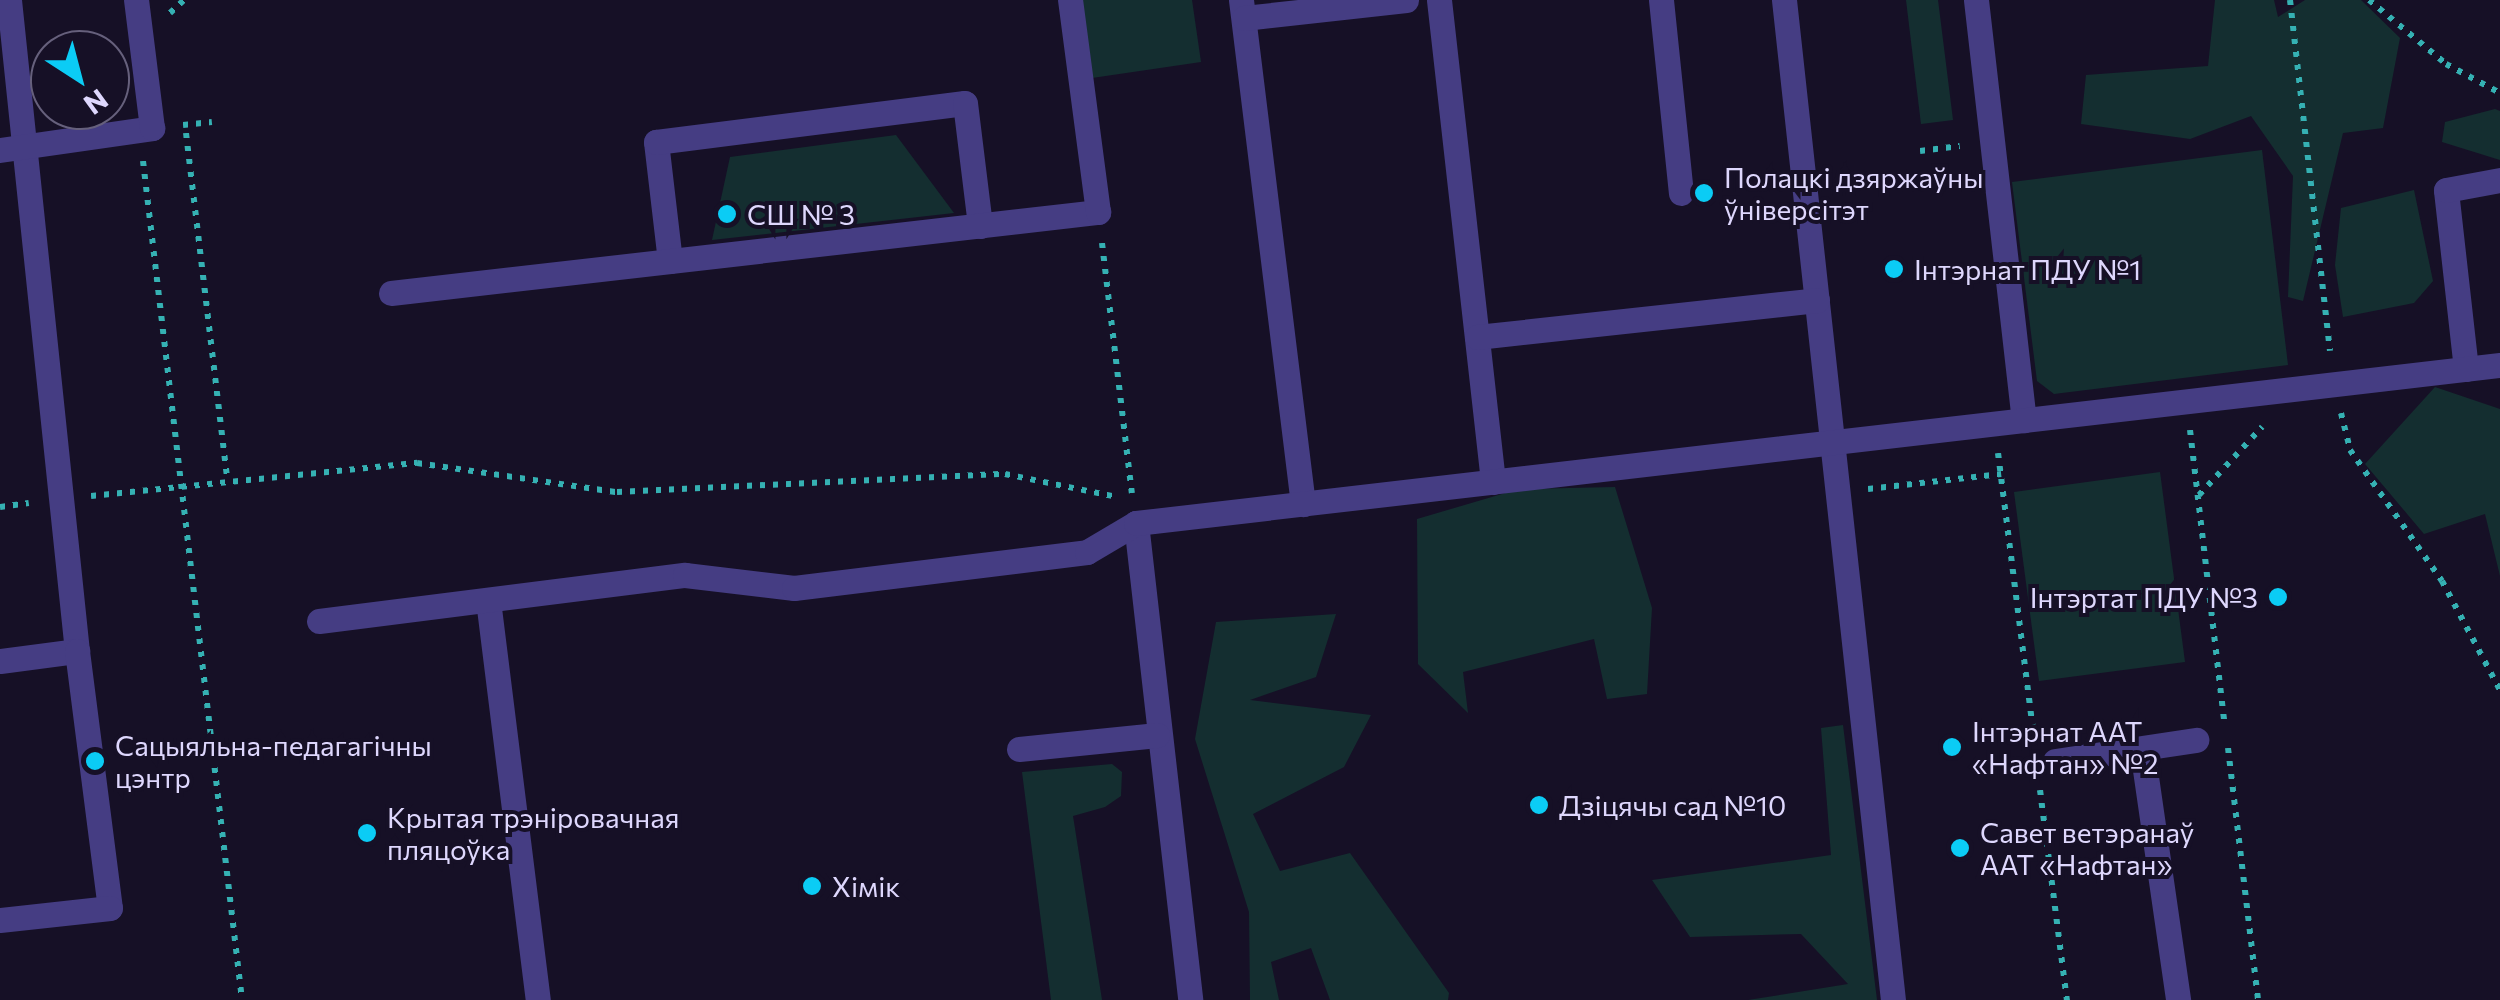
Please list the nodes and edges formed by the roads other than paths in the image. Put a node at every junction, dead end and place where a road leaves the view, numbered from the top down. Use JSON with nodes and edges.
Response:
{"nodes":[{"id":1,"x":10,"y":0,"type":"edge"},
{"id":2,"x":1070,"y":0,"type":"edge"},
{"id":3,"x":1406,"y":0,"type":"edge"},
{"id":4,"x":1439,"y":0,"type":"edge"},
{"id":5,"x":1661,"y":0,"type":"edge"},
{"id":6,"x":1784,"y":0,"type":"edge"},
{"id":7,"x":1976,"y":0,"type":"edge"},
{"id":8,"x":141,"y":1,"type":"edge"},
{"id":9,"x":1242,"y":9,"type":"edge"},
{"id":10,"x":12,"y":148,"type":"edge"},
{"id":11,"x":2500,"y":180,"type":"edge"},
{"id":12,"x":1681,"y":193,"type":"dead end"},
{"id":13,"x":980,"y":226,"type":"junction"},
{"id":14,"x":670,"y":261,"type":"junction"},
{"id":15,"x":391,"y":293,"type":"dead end"},
{"id":16,"x":1817,"y":300,"type":"junction"},
{"id":17,"x":1477,"y":337,"type":"junction"},
{"id":18,"x":2500,"y":365,"type":"edge"},
{"id":19,"x":2466,"y":369,"type":"junction"},
{"id":20,"x":2024,"y":420,"type":"junction"},
{"id":21,"x":1834,"y":442,"type":"junction"},
{"id":22,"x":1493,"y":482,"type":"junction"},
{"id":23,"x":1303,"y":504,"type":"junction"},
{"id":24,"x":1136,"y":524,"type":"junction"},
{"id":25,"x":488,"y":600,"type":"junction"},
{"id":26,"x":318,"y":621,"type":"dead end"},
{"id":27,"x":77,"y":651,"type":"junction"},
{"id":28,"x":0,"y":661,"type":"edge"},
{"id":29,"x":1157,"y":735,"type":"junction"},
{"id":30,"x":2196,"y":740,"type":"dead end"},
{"id":31,"x":1019,"y":749,"type":"dead end"},
{"id":32,"x":2142,"y":749,"type":"junction"},
{"id":33,"x":2047,"y":772,"type":"road end"},
{"id":34,"x":0,"y":920,"type":"edge"},
{"id":35,"x":538,"y":1000,"type":"edge"},
{"id":36,"x":1190,"y":1000,"type":"edge"},
{"id":37,"x":1893,"y":1000,"type":"edge"},
{"id":38,"x":2178,"y":1000,"type":"edge"}],
"edges":[{"from":1,"to":10,"type":"lane"},
{"from":2,"to":13,"type":"lane"},
{"from":3,"to":9,"type":"lane"},
{"from":4,"to":17,"type":"lane"},
{"from":5,"to":12,"type":"lane"},
{"from":6,"to":16,"type":"lane"},
{"from":7,"to":20,"type":"lane"},
{"from":8,"to":10,"type":"lane"},
{"from":9,"to":23,"type":"lane"},
{"from":10,"to":27,"type":"lane"},
{"from":11,"to":19,"type":"lane"},
{"from":13,"to":14,"type":"lane"},
{"from":13,"to":14,"type":"lane"},
{"from":14,"to":15,"type":"lane"},
{"from":16,"to":17,"type":"lane"},
{"from":16,"to":21,"type":"lane"},
{"from":17,"to":22,"type":"lane"},
{"from":18,"to":19,"type":"lane"},
{"from":19,"to":20,"type":"lane"},
{"from":20,"to":21,"type":"lane"},
{"from":21,"to":22,"type":"lane"},
{"from":21,"to":37,"type":"lane"},
{"from":22,"to":23,"type":"lane"},
{"from":23,"to":24,"type":"lane"},
{"from":24,"to":25,"type":"lane"},
{"from":24,"to":29,"type":"lane"},
{"from":25,"to":26,"type":"lane"},
{"from":25,"to":35,"type":"lane"},
{"from":27,"to":28,"type":"lane"},
{"from":27,"to":34,"type":"lane"},
{"from":29,"to":31,"type":"lane"},
{"from":29,"to":36,"type":"lane"},
{"from":30,"to":32,"type":"lane"},
{"from":32,"to":33,"type":"lane"},
{"from":32,"to":38,"type":"lane"}]}
